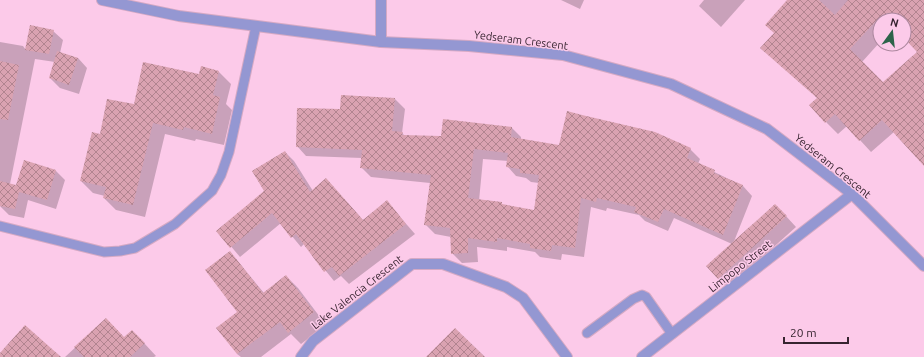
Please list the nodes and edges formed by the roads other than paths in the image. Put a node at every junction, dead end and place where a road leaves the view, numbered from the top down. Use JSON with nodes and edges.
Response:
{"nodes":[{"id":1,"x":102,"y":0,"type":"edge"},
{"id":2,"x":381,"y":0,"type":"edge"},
{"id":3,"x":256,"y":26,"type":"junction"},
{"id":4,"x":381,"y":42,"type":"junction"},
{"id":5,"x":852,"y":194,"type":"junction"},
{"id":6,"x":0,"y":226,"type":"edge"},
{"id":7,"x":924,"y":266,"type":"edge"},
{"id":8,"x":587,"y":333,"type":"dead end"},
{"id":9,"x":672,"y":334,"type":"junction"},
{"id":10,"x":301,"y":357,"type":"edge"},
{"id":11,"x":567,"y":357,"type":"edge"},
{"id":12,"x":642,"y":357,"type":"edge"}],
"edges":[{"from":1,"to":3,"type":"street","name":"Yedseram Crescent"},
{"from":2,"to":4,"type":"street"},
{"from":3,"to":4,"type":"street","name":"Yedseram Crescent"},
{"from":3,"to":6,"type":"lane"},
{"from":4,"to":5,"type":"street","name":"Yedseram Crescent"},
{"from":5,"to":7,"type":"street","name":"Yedseram Crescent"},
{"from":5,"to":9,"type":"street","name":"Limpopo Street"},
{"from":8,"to":9,"type":"lane"},
{"from":9,"to":12,"type":"street","name":"Limpopo Street"},
{"from":10,"to":11,"type":"street","name":"Lake Valencia Crescent"}]}
